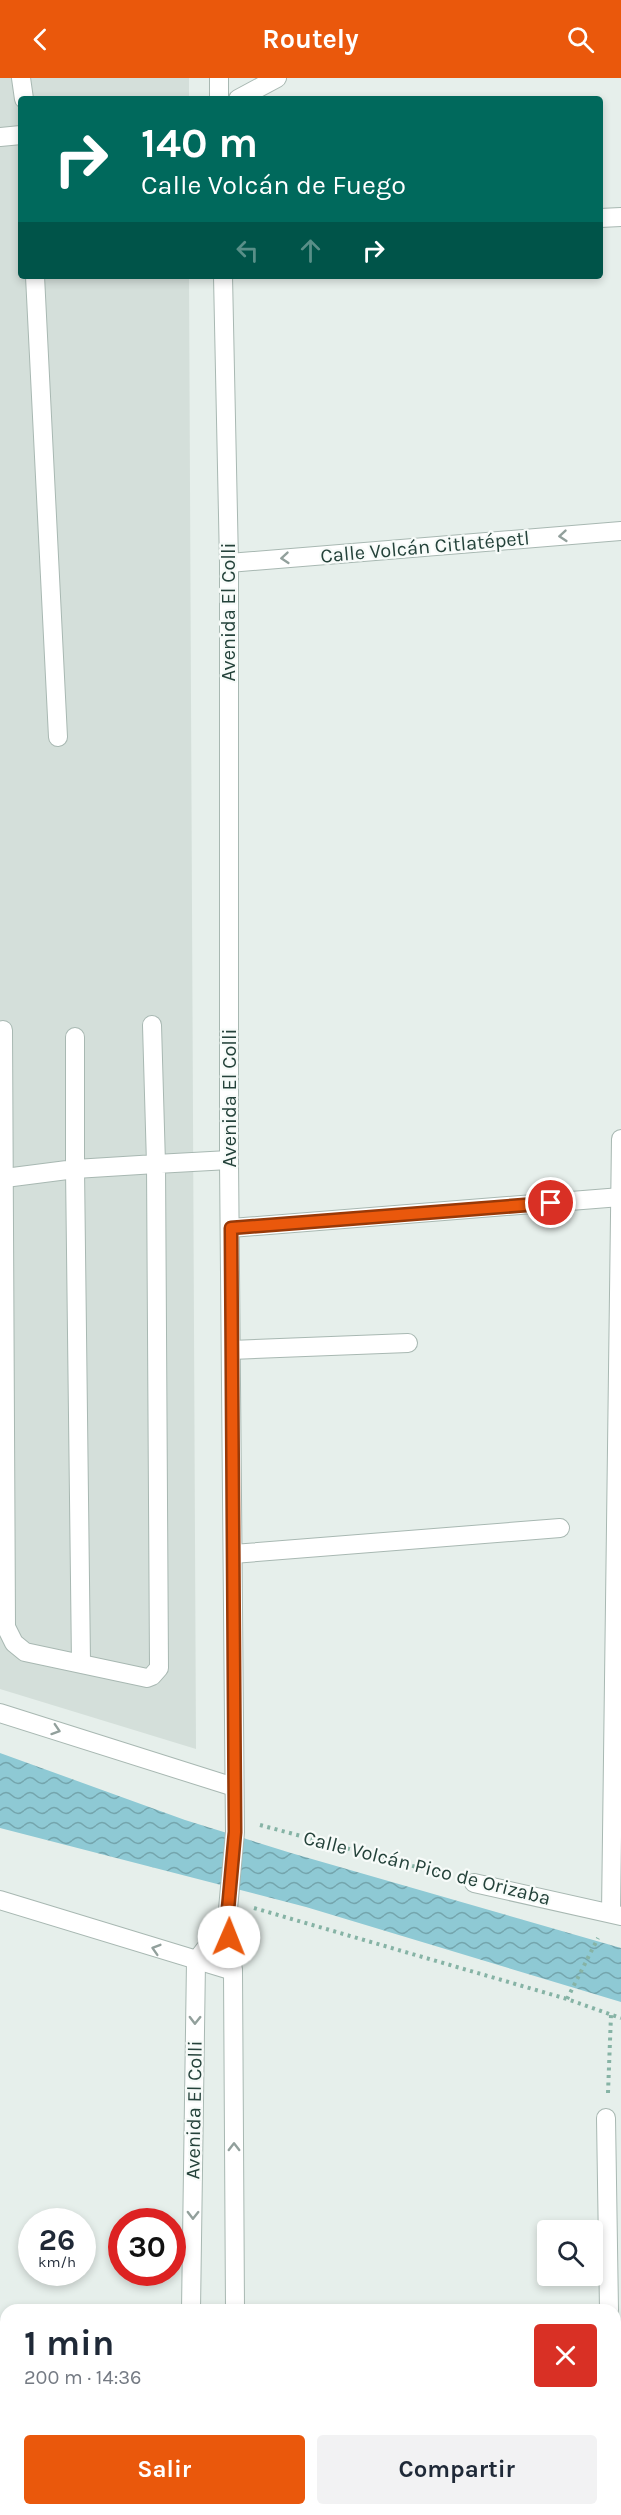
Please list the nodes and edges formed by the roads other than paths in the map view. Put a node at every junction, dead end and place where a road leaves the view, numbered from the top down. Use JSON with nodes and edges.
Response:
{"nodes":[{"id":1,"x":21,"y":78,"type":"edge"},
{"id":2,"x":219,"y":78,"type":"edge"},
{"id":3,"x":277,"y":78,"type":"edge"},
{"id":4,"x":24,"y":96,"type":"edge"},
{"id":5,"x":219,"y":96,"type":"edge"},
{"id":6,"x":244,"y":96,"type":"edge"},
{"id":7,"x":18,"y":135,"type":"edge"},
{"id":8,"x":0,"y":137,"type":"edge"},
{"id":9,"x":621,"y":217,"type":"edge"},
{"id":10,"x":603,"y":218,"type":"edge"},
{"id":11,"x":35,"y":279,"type":"edge"},
{"id":12,"x":223,"y":279,"type":"edge"},
{"id":13,"x":621,"y":531,"type":"edge"},
{"id":14,"x":229,"y":563,"type":"junction"},
{"id":15,"x":57,"y":737,"type":"dead end"},
{"id":16,"x":152,"y":1025,"type":"dead end"},
{"id":17,"x":3,"y":1030,"type":"dead end"},
{"id":18,"x":75,"y":1037,"type":"dead end"},
{"id":19,"x":621,"y":1139,"type":"edge"},
{"id":20,"x":229,"y":1160,"type":"junction"},
{"id":21,"x":156,"y":1164,"type":"junction"},
{"id":22,"x":75,"y":1169,"type":"junction"},
{"id":23,"x":5,"y":1178,"type":"junction"},
{"id":24,"x":620,"y":1197,"type":"edge"},
{"id":25,"x":231,"y":1228,"type":"junction"},
{"id":26,"x":408,"y":1343,"type":"dead end"},
{"id":27,"x":231,"y":1350,"type":"junction"},
{"id":28,"x":560,"y":1528,"type":"dead end"},
{"id":29,"x":233,"y":1554,"type":"junction"},
{"id":30,"x":81,"y":1663,"type":"junction"},
{"id":31,"x":0,"y":1713,"type":"edge"},
{"id":32,"x":234,"y":1787,"type":"junction"},
{"id":33,"x":474,"y":1883,"type":"road end"},
{"id":34,"x":0,"y":1900,"type":"edge"},
{"id":35,"x":611,"y":1919,"type":"edge"},
{"id":36,"x":227,"y":1920,"type":"junction"},
{"id":37,"x":196,"y":1961,"type":"junction"},
{"id":38,"x":232,"y":1971,"type":"junction"},
{"id":39,"x":606,"y":2118,"type":"road end"},
{"id":40,"x":192,"y":2304,"type":"edge"},
{"id":41,"x":235,"y":2304,"type":"edge"},
{"id":42,"x":609,"y":2304,"type":"edge"}],
"edges":[{"from":1,"to":4,"type":"street"},
{"from":2,"to":5,"type":"street"},
{"from":3,"to":6,"type":"street"},
{"from":7,"to":8,"type":"street"},
{"from":9,"to":10,"type":"street"},
{"from":11,"to":15,"type":"street"},
{"from":12,"to":14,"type":"street","name":"Avenida El Colli"},
{"from":13,"to":14,"type":"street","name":"Calle Volcán Citlatépetl","one_way":true},
{"from":14,"to":20,"type":"street","name":"Avenida El Colli"},
{"from":16,"to":21,"type":"street"},
{"from":17,"to":23,"type":"street"},
{"from":18,"to":22,"type":"street"},
{"from":19,"to":24,"type":"street"},
{"from":20,"to":21,"type":"street"},
{"from":20,"to":25,"type":"street","name":"Avenida El Colli"},
{"from":21,"to":22,"type":"street"},
{"from":21,"to":30,"type":"street"},
{"from":22,"to":23,"type":"street"},
{"from":22,"to":30,"type":"street"},
{"from":23,"to":30,"type":"street"},
{"from":24,"to":25,"type":"street"},
{"from":24,"to":35,"type":"street"},
{"from":25,"to":27,"type":"street","name":"Avenida El Colli"},
{"from":26,"to":27,"type":"street"},
{"from":27,"to":29,"type":"street","name":"Avenida El Colli"},
{"from":28,"to":29,"type":"street"},
{"from":29,"to":32,"type":"street","name":"Avenida El Colli"},
{"from":31,"to":32,"type":"street","one_way":true},
{"from":32,"to":36,"type":"street","name":"Avenida El Colli"},
{"from":33,"to":35,"type":"street","name":"Calle Volcán Pico de Orizaba"},
{"from":37,"to":34,"type":"street","one_way":true},
{"from":36,"to":37,"type":"street","name":"Avenida El Colli"},
{"from":36,"to":38,"type":"street","name":"Avenida El Colli"},
{"from":37,"to":38,"type":"street"},
{"from":37,"to":40,"type":"street","name":"Avenida El Colli","one_way":true},
{"from":41,"to":38,"type":"street","name":"Avenida El Colli","one_way":true},
{"from":39,"to":42,"type":"street"}]}
